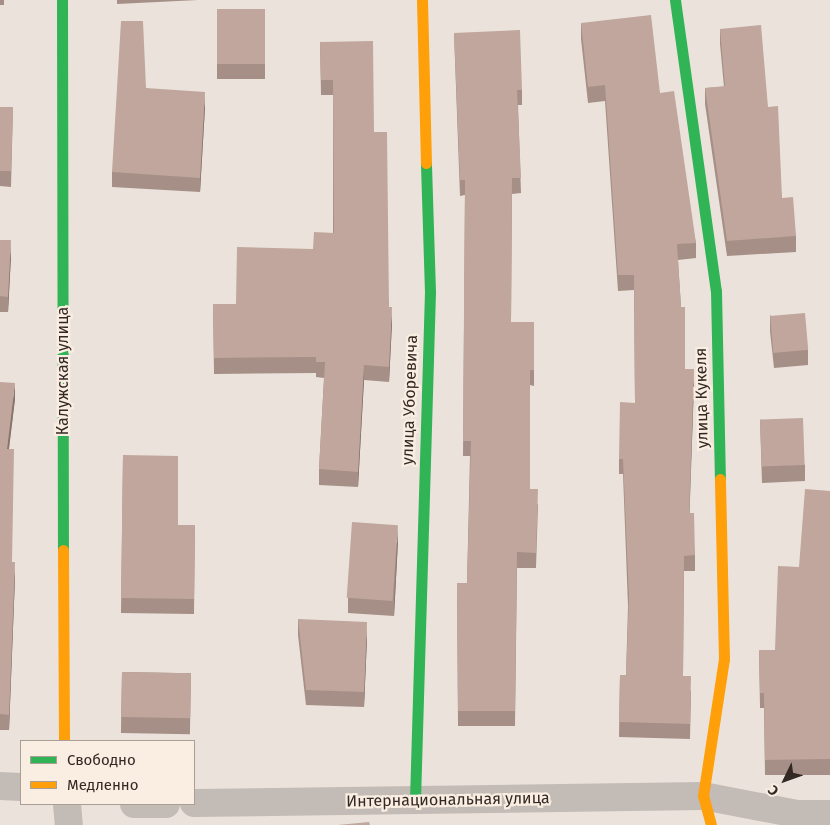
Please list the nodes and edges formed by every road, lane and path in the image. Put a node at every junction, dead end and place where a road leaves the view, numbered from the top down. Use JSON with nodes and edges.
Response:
{"nodes":[{"id":1,"x":62,"y":0,"type":"edge"},
{"id":2,"x":422,"y":0,"type":"edge"},
{"id":3,"x":674,"y":0,"type":"edge"},
{"id":4,"x":64,"y":740,"type":"edge"},
{"id":5,"x":0,"y":786,"type":"edge"},
{"id":6,"x":20,"y":787,"type":"edge"},
{"id":7,"x":703,"y":796,"type":"junction"},
{"id":8,"x":415,"y":800,"type":"junction"},
{"id":9,"x":195,"y":803,"type":"edge"},
{"id":10,"x":67,"y":805,"type":"edge"},
{"id":11,"x":830,"y":814,"type":"edge"},
{"id":12,"x":69,"y":825,"type":"edge"},
{"id":13,"x":711,"y":825,"type":"edge"}],
"edges":[{"from":1,"to":4,"type":"street","name":"Калужская улица"},
{"from":2,"to":8,"type":"street","name":"улица Уборевича"},
{"from":3,"to":7,"type":"street","name":"улица Кукеля"},
{"from":5,"to":6,"type":"street"},
{"from":7,"to":8,"type":"street","name":"Интернациональная улица"},
{"from":7,"to":11,"type":"street","name":"Интернациональная улица"},
{"from":7,"to":13,"type":"street"},
{"from":8,"to":9,"type":"street","name":"Интернациональная улица"},
{"from":10,"to":12,"type":"street"}]}
